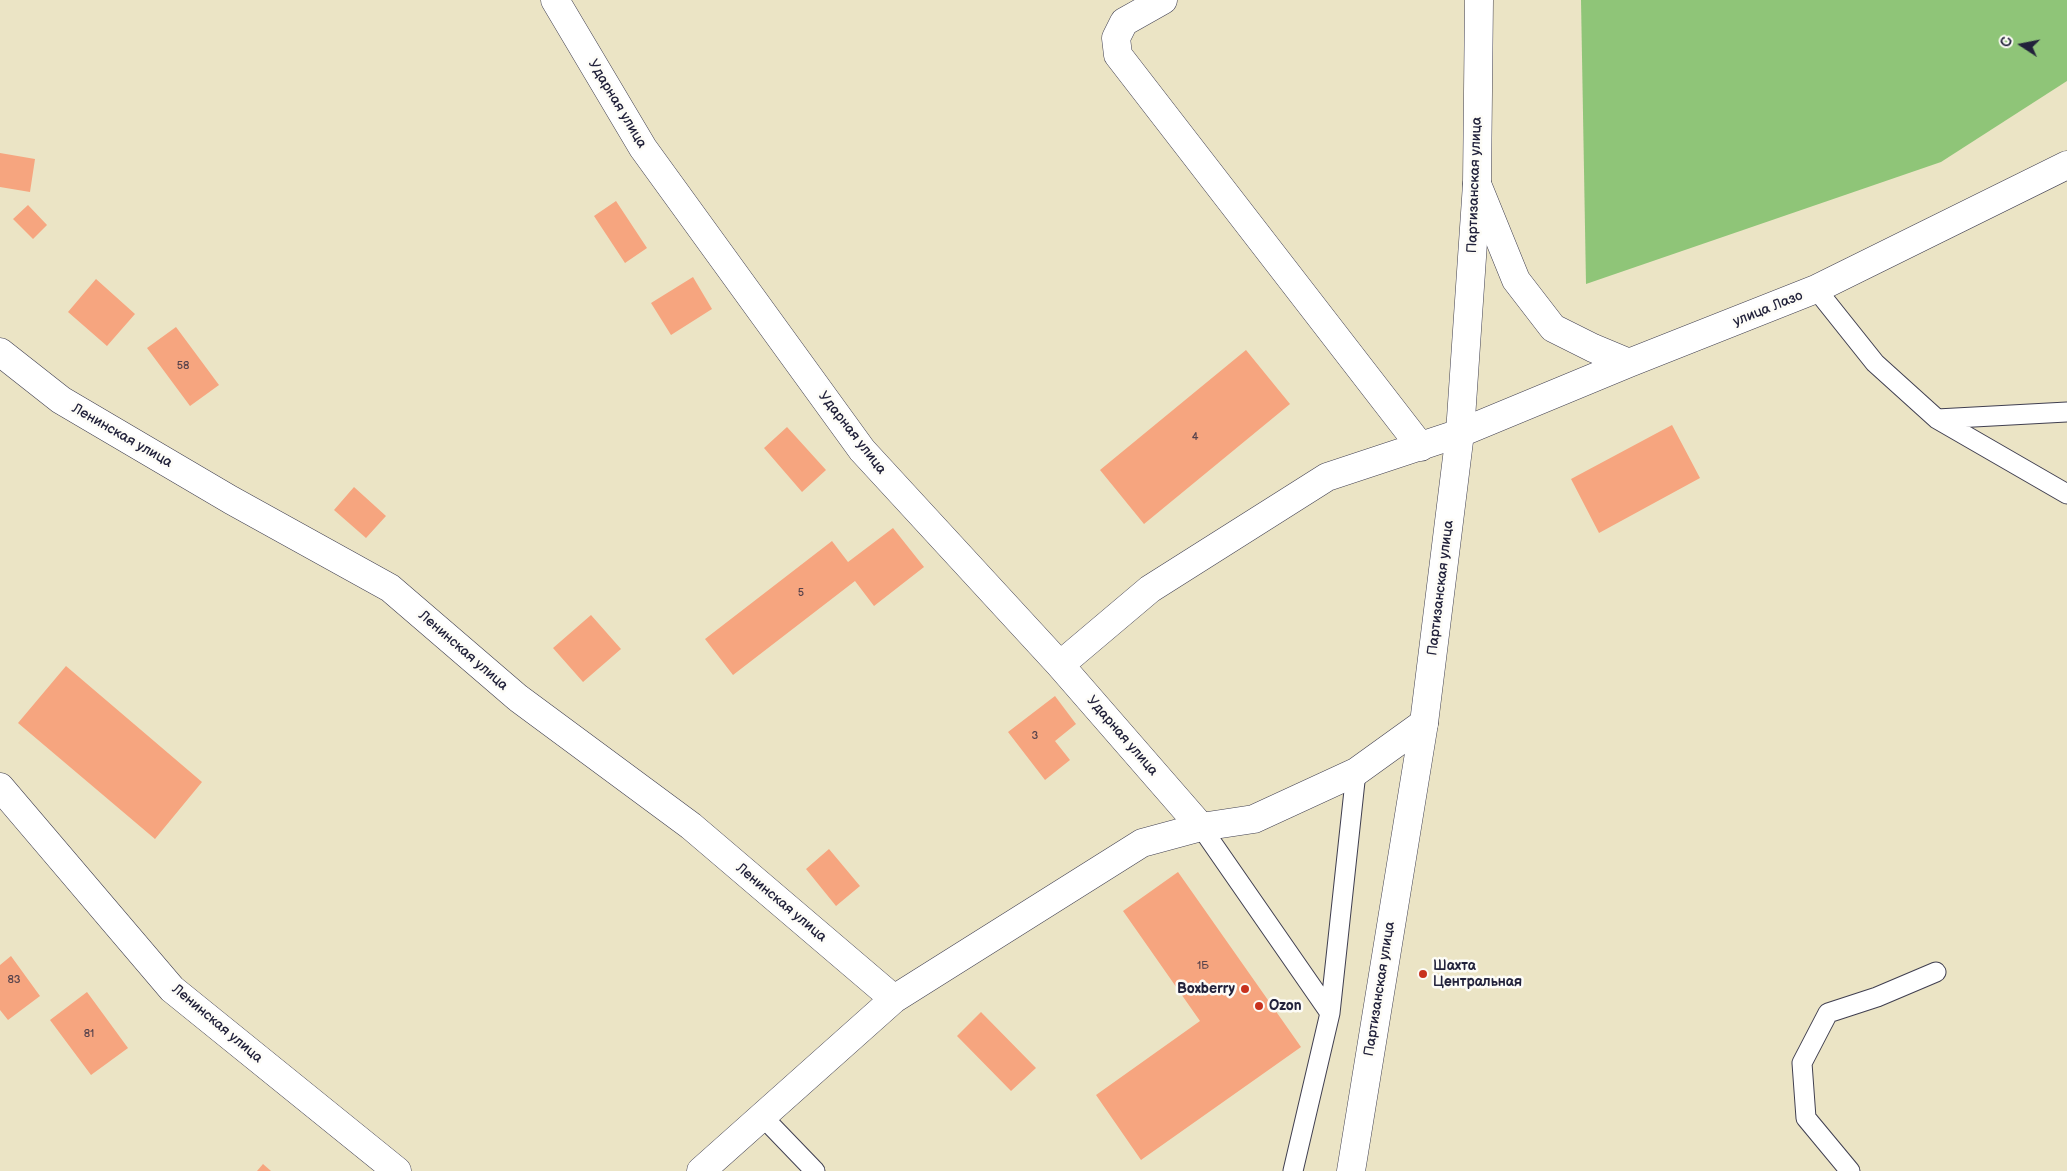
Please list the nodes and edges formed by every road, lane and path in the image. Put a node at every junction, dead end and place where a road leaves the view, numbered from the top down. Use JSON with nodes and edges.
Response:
{"nodes":[{"id":1,"x":555,"y":0,"type":"edge"},
{"id":2,"x":1163,"y":0,"type":"edge"},
{"id":3,"x":1479,"y":0,"type":"edge"},
{"id":4,"x":2067,"y":165,"type":"edge"},
{"id":5,"x":1477,"y":184,"type":"junction"},
{"id":6,"x":1816,"y":290,"type":"junction"},
{"id":7,"x":0,"y":352,"type":"edge"},
{"id":8,"x":1630,"y":363,"type":"junction"},
{"id":9,"x":2067,"y":412,"type":"edge"},
{"id":10,"x":1938,"y":419,"type":"junction"},
{"id":11,"x":1460,"y":433,"type":"junction"},
{"id":12,"x":1421,"y":448,"type":"junction"},
{"id":13,"x":2067,"y":494,"type":"edge"},
{"id":14,"x":1060,"y":665,"type":"junction"},
{"id":15,"x":1424,"y":723,"type":"junction"},
{"id":16,"x":1356,"y":772,"type":"junction"},
{"id":17,"x":0,"y":786,"type":"edge"},
{"id":18,"x":1201,"y":827,"type":"junction"},
{"id":19,"x":1936,"y":972,"type":"dead end"},
{"id":20,"x":894,"y":998,"type":"junction"},
{"id":21,"x":1330,"y":1013,"type":"junction"},
{"id":22,"x":762,"y":1116,"type":"junction"},
{"id":23,"x":397,"y":1171,"type":"edge"},
{"id":24,"x":701,"y":1171,"type":"edge"},
{"id":25,"x":815,"y":1171,"type":"edge"},
{"id":26,"x":1293,"y":1171,"type":"edge"},
{"id":27,"x":1351,"y":1171,"type":"edge"},
{"id":28,"x":1850,"y":1171,"type":"edge"}],
"edges":[{"from":1,"to":14,"type":"street","name":"Ударная улица"},
{"from":2,"to":12,"type":"street"},
{"from":3,"to":5,"type":"street","name":"Партизанская улица"},
{"from":4,"to":6,"type":"street","name":"улица Лазо"},
{"from":5,"to":8,"type":"street"},
{"from":5,"to":11,"type":"street","name":"Партизанская улица"},
{"from":6,"to":8,"type":"street","name":"улица Лазо"},
{"from":6,"to":10,"type":"lane"},
{"from":7,"to":20,"type":"street","name":"Ленинская улица"},
{"from":8,"to":11,"type":"street","name":"улица Лазо"},
{"from":9,"to":10,"type":"lane"},
{"from":10,"to":13,"type":"lane"},
{"from":11,"to":12,"type":"street","name":"улица Лазо"},
{"from":11,"to":15,"type":"street","name":"Партизанская улица"},
{"from":12,"to":14,"type":"street","name":"улица Лазо"},
{"from":14,"to":18,"type":"street","name":"Ударная улица"},
{"from":15,"to":16,"type":"street"},
{"from":15,"to":27,"type":"street","name":"Партизанская улица"},
{"from":16,"to":18,"type":"street"},
{"from":16,"to":21,"type":"lane"},
{"from":17,"to":23,"type":"street","name":"Ленинская улица"},
{"from":18,"to":20,"type":"street"},
{"from":18,"to":21,"type":"lane"},
{"from":19,"to":28,"type":"lane"},
{"from":20,"to":22,"type":"street"},
{"from":21,"to":26,"type":"lane"},
{"from":22,"to":24,"type":"street"},
{"from":22,"to":25,"type":"lane"}]}
